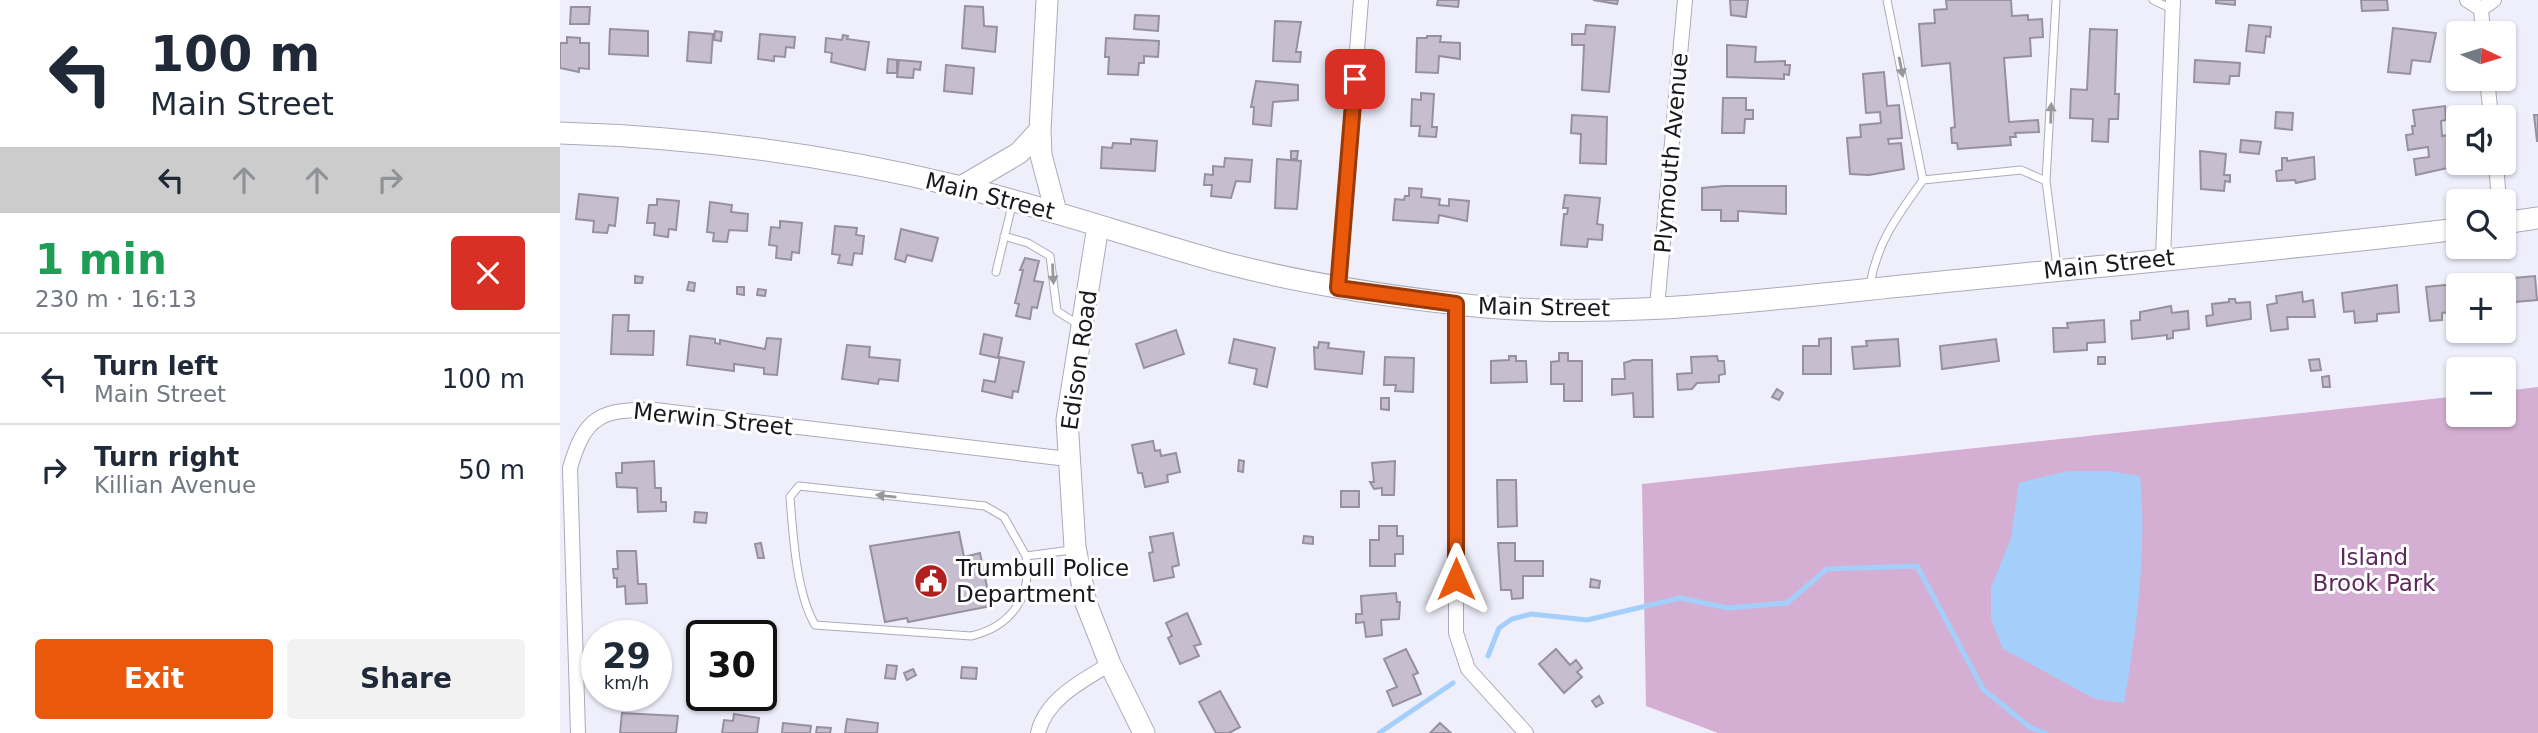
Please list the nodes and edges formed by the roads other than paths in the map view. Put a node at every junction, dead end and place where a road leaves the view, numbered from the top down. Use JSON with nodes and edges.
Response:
{"nodes":[{"id":1,"x":1047,"y":0,"type":"edge"},
{"id":2,"x":1361,"y":0,"type":"edge"},
{"id":3,"x":1685,"y":0,"type":"edge"},
{"id":4,"x":1887,"y":0,"type":"edge"},
{"id":5,"x":2056,"y":0,"type":"edge"},
{"id":6,"x":2152,"y":0,"type":"edge"},
{"id":7,"x":2467,"y":0,"type":"edge"},
{"id":8,"x":2494,"y":0,"type":"edge"},
{"id":9,"x":2172,"y":5,"type":"edge"},
{"id":10,"x":2481,"y":9,"type":"junction"},
{"id":11,"x":2482,"y":21,"type":"edge"},
{"id":12,"x":1040,"y":130,"type":"junction"},
{"id":13,"x":560,"y":133,"type":"edge"},
{"id":14,"x":1923,"y":180,"type":"junction"},
{"id":15,"x":2046,"y":181,"type":"junction"},
{"id":16,"x":961,"y":187,"type":"junction"},
{"id":17,"x":1014,"y":200,"type":"junction"},
{"id":18,"x":1056,"y":212,"type":"junction"},
{"id":19,"x":2538,"y":218,"type":"edge"},
{"id":20,"x":2516,"y":221,"type":"edge"},
{"id":21,"x":1098,"y":226,"type":"junction"},
{"id":22,"x":2446,"y":230,"type":"edge"},
{"id":23,"x":1004,"y":236,"type":"junction"},
{"id":24,"x":2163,"y":258,"type":"junction"},
{"id":25,"x":2057,"y":270,"type":"junction"},
{"id":26,"x":996,"y":272,"type":"dead end"},
{"id":27,"x":1338,"y":288,"type":"junction"},
{"id":28,"x":1869,"y":289,"type":"junction"},
{"id":29,"x":1456,"y":304,"type":"junction"},
{"id":30,"x":1657,"y":307,"type":"junction"},
{"id":31,"x":1082,"y":326,"type":"junction"},
{"id":32,"x":1068,"y":459,"type":"junction"},
{"id":33,"x":1076,"y":550,"type":"junction"},
{"id":34,"x":1026,"y":556,"type":"junction"},
{"id":35,"x":1110,"y":664,"type":"junction"},
{"id":36,"x":578,"y":733,"type":"edge"},
{"id":37,"x":1038,"y":733,"type":"edge"},
{"id":38,"x":1144,"y":733,"type":"edge"},
{"id":39,"x":1526,"y":733,"type":"edge"}],
"edges":[{"from":1,"to":12,"type":"main road"},
{"from":2,"to":27,"type":"street"},
{"from":3,"to":30,"type":"street","name":"Plymouth Avenue"},
{"from":4,"to":14,"type":"lane","one_way":true},
{"from":15,"to":5,"type":"lane","one_way":true},
{"from":6,"to":9,"type":"lane"},
{"from":7,"to":10,"type":"street"},
{"from":8,"to":10,"type":"street"},
{"from":9,"to":24,"type":"street"},
{"from":10,"to":11,"type":"street"},
{"from":12,"to":16,"type":"main road"},
{"from":12,"to":18,"type":"main road"},
{"from":13,"to":16,"type":"main road","name":"Main Street"},
{"from":14,"to":15,"type":"lane"},
{"from":14,"to":28,"type":"lane"},
{"from":15,"to":25,"type":"lane"},
{"from":16,"to":17,"type":"main road","name":"Main Street"},
{"from":17,"to":18,"type":"main road","name":"Main Street"},
{"from":17,"to":23,"type":"lane"},
{"from":18,"to":21,"type":"main road","name":"Main Street"},
{"from":19,"to":20,"type":"main road"},
{"from":21,"to":27,"type":"main road","name":"Main Street"},
{"from":21,"to":31,"type":"main road","name":"Edison Road"},
{"from":22,"to":24,"type":"main road","name":"Main Street"},
{"from":23,"to":26,"type":"lane"},
{"from":23,"to":31,"type":"lane","one_way":true},
{"from":24,"to":25,"type":"main road","name":"Main Street"},
{"from":25,"to":28,"type":"main road","name":"Main Street"},
{"from":27,"to":29,"type":"main road","name":"Main Street"},
{"from":28,"to":30,"type":"main road","name":"Main Street"},
{"from":29,"to":30,"type":"main road","name":"Main Street"},
{"from":29,"to":39,"type":"street"},
{"from":31,"to":32,"type":"main road","name":"Edison Road"},
{"from":32,"to":33,"type":"main road","name":"Edison Road"},
{"from":32,"to":36,"type":"street","name":"Merwin Street"},
{"from":33,"to":34,"type":"lane"},
{"from":33,"to":35,"type":"main road","name":"Edison Road"},
{"from":34,"to":34,"type":"lane","one_way":true},
{"from":35,"to":37,"type":"street"},
{"from":35,"to":38,"type":"main road","name":"Edison Road"}]}
